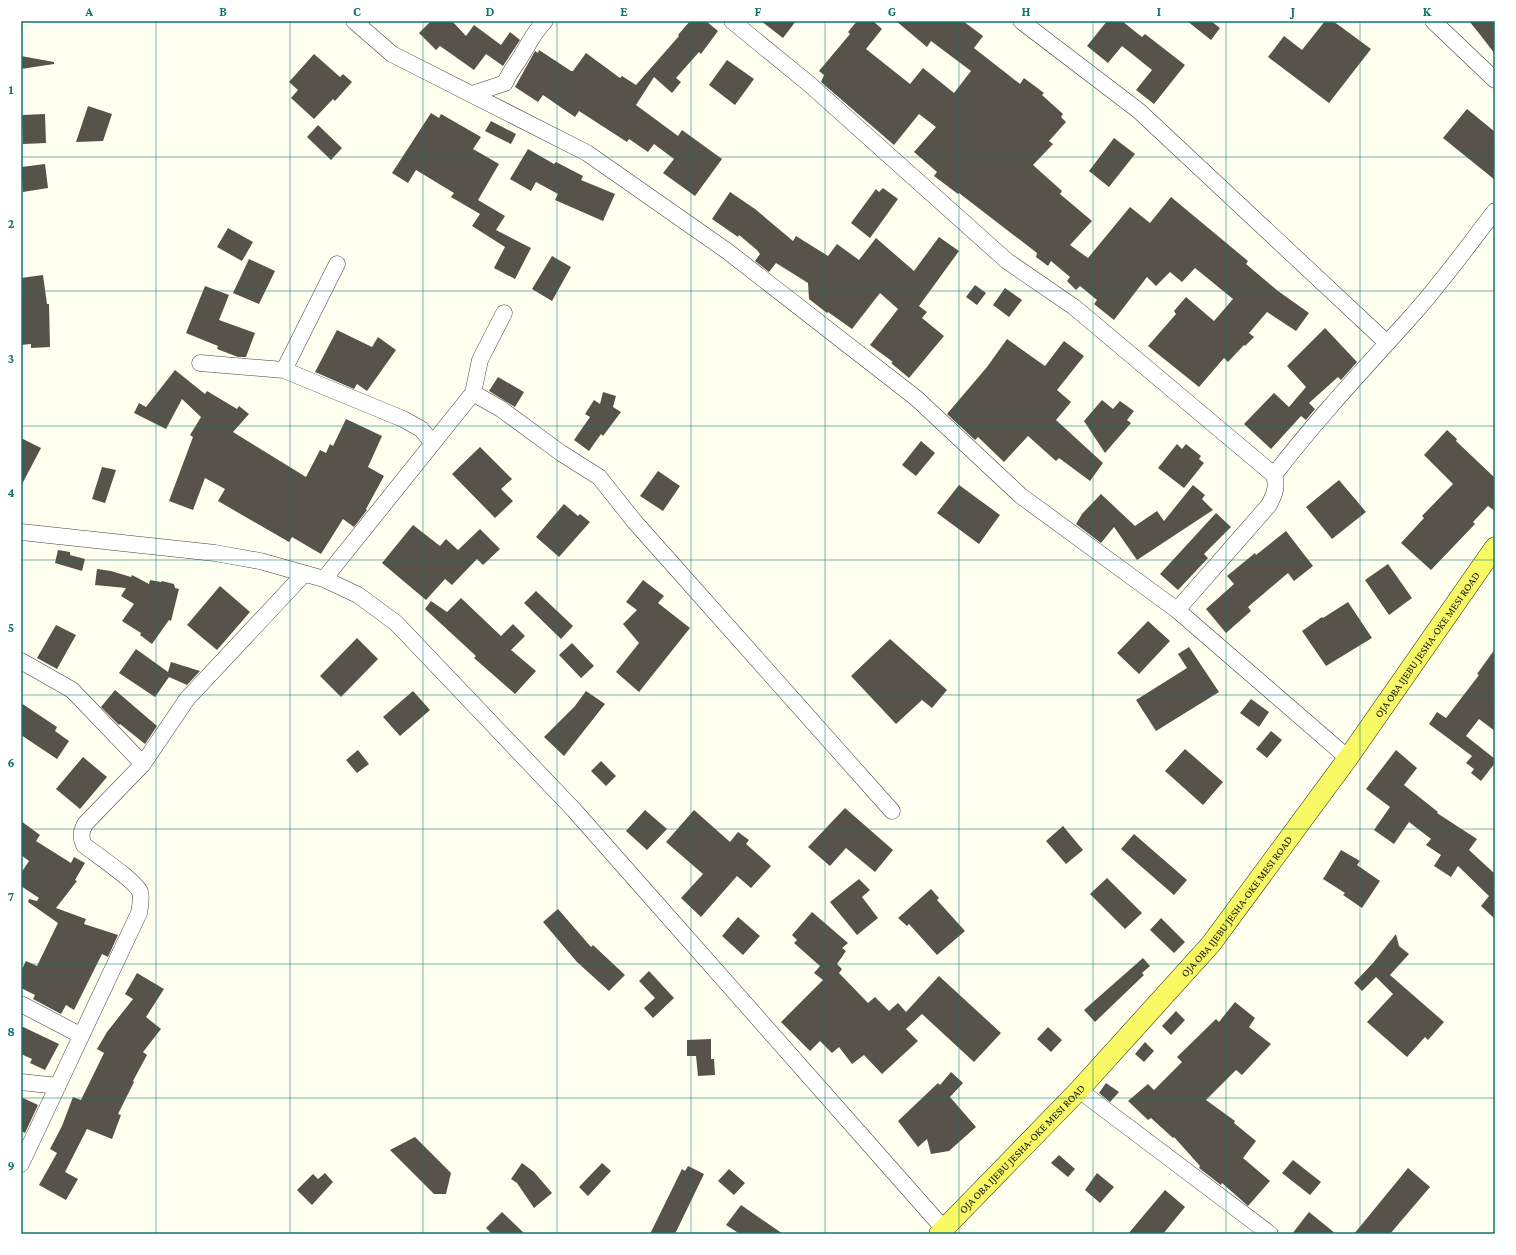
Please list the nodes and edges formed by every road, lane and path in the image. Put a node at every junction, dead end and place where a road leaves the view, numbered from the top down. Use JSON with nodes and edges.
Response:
{"nodes":[{"id":1,"x":354,"y":21,"type":"edge"},
{"id":2,"x":545,"y":21,"type":"edge"},
{"id":3,"x":732,"y":21,"type":"edge"},
{"id":4,"x":1021,"y":21,"type":"edge"},
{"id":5,"x":1433,"y":21,"type":"edge"},
{"id":6,"x":1495,"y":80,"type":"edge"},
{"id":7,"x":472,"y":94,"type":"junction"},
{"id":8,"x":1495,"y":211,"type":"edge"},
{"id":9,"x":338,"y":264,"type":"dead end"},
{"id":10,"x":504,"y":313,"type":"dead end"},
{"id":11,"x":1386,"y":342,"type":"junction"},
{"id":12,"x":200,"y":363,"type":"dead end"},
{"id":13,"x":284,"y":370,"type":"junction"},
{"id":14,"x":473,"y":393,"type":"junction"},
{"id":15,"x":433,"y":443,"type":"junction"},
{"id":16,"x":1274,"y":475,"type":"junction"},
{"id":17,"x":21,"y":532,"type":"edge"},
{"id":18,"x":1495,"y":547,"type":"edge"},
{"id":19,"x":304,"y":574,"type":"junction"},
{"id":20,"x":324,"y":579,"type":"junction"},
{"id":21,"x":1177,"y":610,"type":"junction"},
{"id":22,"x":21,"y":661,"type":"edge"},
{"id":23,"x":1348,"y":758,"type":"junction"},
{"id":24,"x":142,"y":764,"type":"junction"},
{"id":25,"x":892,"y":811,"type":"dead end"},
{"id":26,"x":21,"y":1004,"type":"edge"},
{"id":27,"x":80,"y":1036,"type":"junction"},
{"id":28,"x":21,"y":1082,"type":"edge"},
{"id":29,"x":58,"y":1086,"type":"junction"},
{"id":30,"x":1079,"y":1090,"type":"junction"},
{"id":31,"x":21,"y":1164,"type":"edge"},
{"id":32,"x":941,"y":1231,"type":"edge"},
{"id":33,"x":1270,"y":1234,"type":"edge"}],
"edges":[{"from":1,"to":7,"type":"street"},
{"from":2,"to":7,"type":"street"},
{"from":3,"to":16,"type":"street"},
{"from":4,"to":11,"type":"street"},
{"from":5,"to":6,"type":"street"},
{"from":7,"to":21,"type":"street"},
{"from":8,"to":11,"type":"street"},
{"from":9,"to":13,"type":"street"},
{"from":10,"to":14,"type":"street"},
{"from":11,"to":16,"type":"street"},
{"from":12,"to":13,"type":"street"},
{"from":13,"to":15,"type":"street"},
{"from":14,"to":15,"type":"street"},
{"from":14,"to":25,"type":"street"},
{"from":15,"to":20,"type":"street"},
{"from":16,"to":21,"type":"street"},
{"from":17,"to":19,"type":"street"},
{"from":18,"to":23,"type":"main road","name":"OJA OBA IJEBU JESHA-OKE MESI ROAD"},
{"from":19,"to":20,"type":"street"},
{"from":19,"to":24,"type":"street"},
{"from":20,"to":32,"type":"street"},
{"from":21,"to":23,"type":"street"},
{"from":22,"to":24,"type":"street"},
{"from":23,"to":30,"type":"main road","name":"OJA OBA IJEBU JESHA-OKE MESI ROAD"},
{"from":24,"to":27,"type":"street"},
{"from":26,"to":27,"type":"street"},
{"from":27,"to":29,"type":"street"},
{"from":28,"to":29,"type":"street"},
{"from":29,"to":31,"type":"street"},
{"from":30,"to":32,"type":"main road","name":"OJA OBA IJEBU JESHA-OKE MESI ROAD"},
{"from":30,"to":33,"type":"street"}]}
